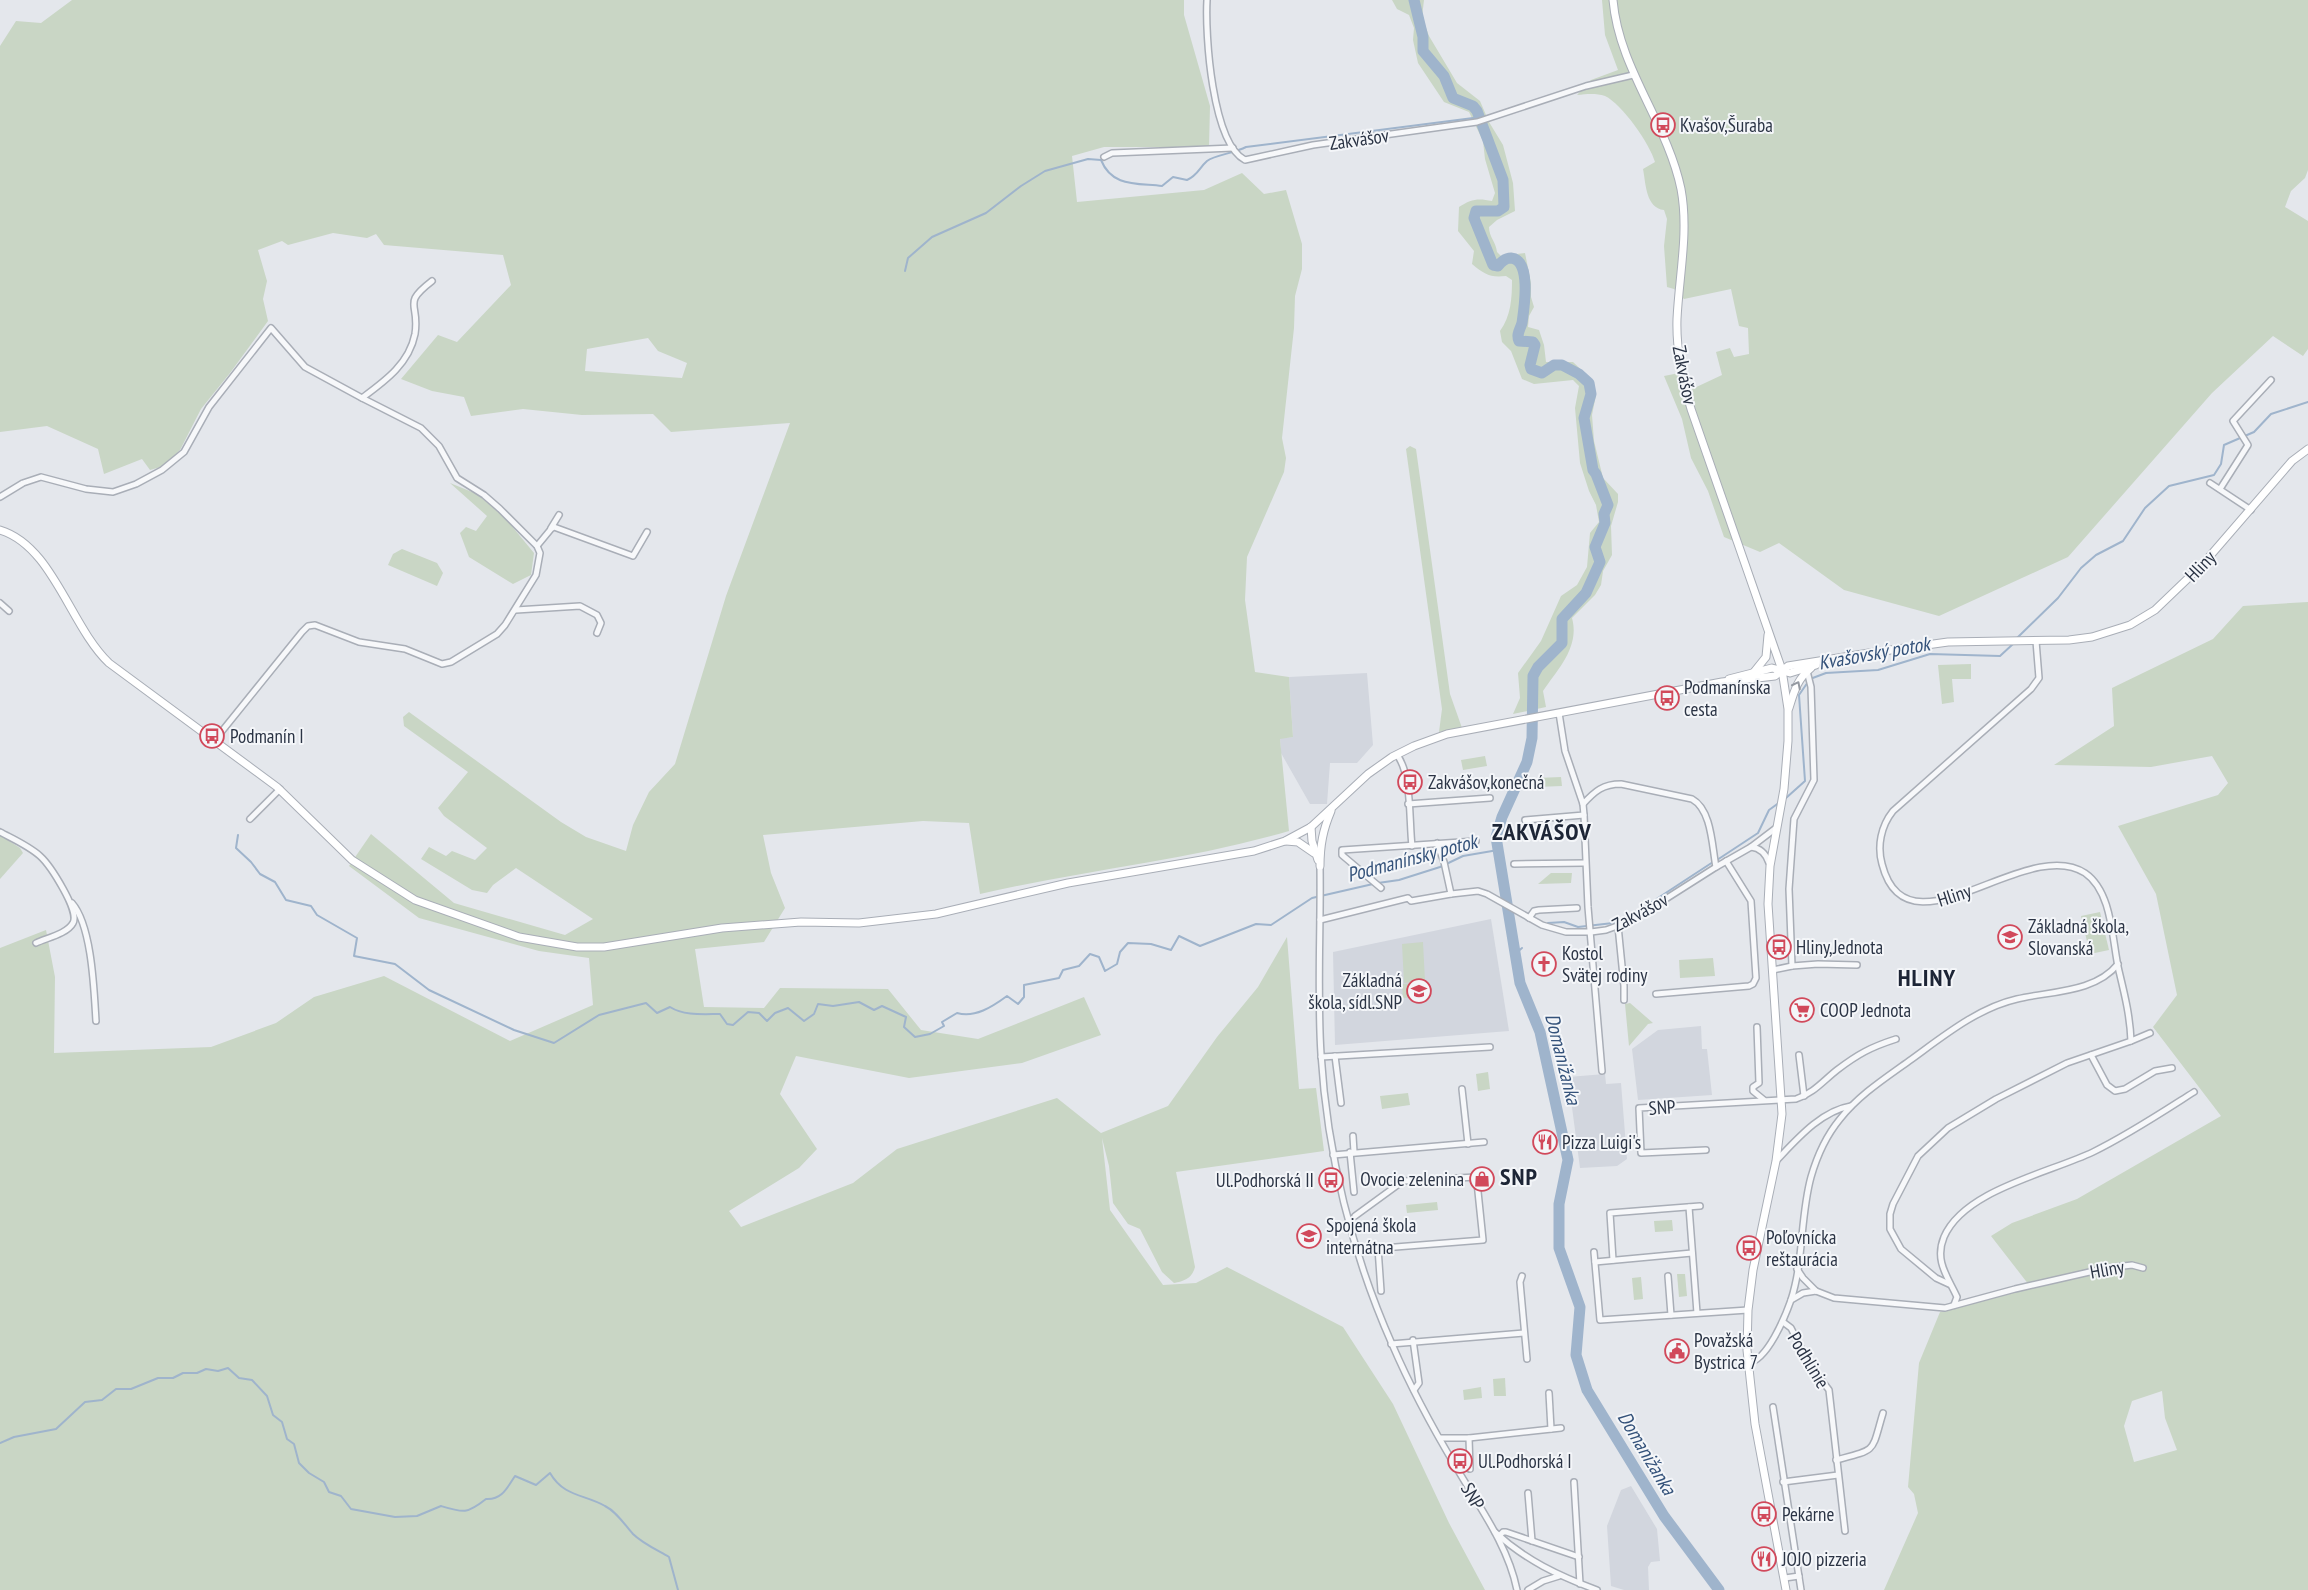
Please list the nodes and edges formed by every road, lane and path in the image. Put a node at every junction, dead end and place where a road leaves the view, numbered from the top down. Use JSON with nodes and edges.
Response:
{"nodes":[{"id":1,"x":1207,"y":0,"type":"edge"},
{"id":2,"x":1613,"y":0,"type":"edge"},
{"id":3,"x":1634,"y":75,"type":"junction"},
{"id":4,"x":1236,"y":151,"type":"junction"},
{"id":5,"x":1104,"y":157,"type":"dead end"},
{"id":6,"x":432,"y":281,"type":"dead end"},
{"id":7,"x":2270,"y":380,"type":"dead end"},
{"id":8,"x":362,"y":398,"type":"junction"},
{"id":9,"x":2308,"y":449,"type":"edge"},
{"id":10,"x":2210,"y":483,"type":"dead end"},
{"id":11,"x":2220,"y":489,"type":"junction"},
{"id":12,"x":0,"y":497,"type":"edge"},
{"id":13,"x":2251,"y":510,"type":"junction"},
{"id":14,"x":559,"y":515,"type":"dead end"},
{"id":15,"x":551,"y":528,"type":"junction"},
{"id":16,"x":0,"y":530,"type":"edge"},
{"id":17,"x":647,"y":532,"type":"dead end"},
{"id":18,"x":538,"y":546,"type":"junction"},
{"id":19,"x":0,"y":603,"type":"edge"},
{"id":20,"x":516,"y":610,"type":"junction"},
{"id":21,"x":9,"y":611,"type":"dead end"},
{"id":22,"x":1768,"y":629,"type":"junction"},
{"id":23,"x":597,"y":633,"type":"dead end"},
{"id":24,"x":2036,"y":641,"type":"junction"},
{"id":25,"x":1827,"y":661,"type":"junction"},
{"id":26,"x":1810,"y":669,"type":"junction"},
{"id":27,"x":1782,"y":670,"type":"junction"},
{"id":28,"x":1753,"y":672,"type":"junction"},
{"id":29,"x":1722,"y":682,"type":"junction"},
{"id":30,"x":1788,"y":709,"type":"junction"},
{"id":31,"x":1559,"y":713,"type":"junction"},
{"id":32,"x":214,"y":741,"type":"junction"},
{"id":33,"x":1397,"y":754,"type":"junction"},
{"id":34,"x":280,"y":789,"type":"junction"},
{"id":35,"x":1490,"y":798,"type":"dead end"},
{"id":36,"x":1408,"y":804,"type":"junction"},
{"id":37,"x":1583,"y":804,"type":"junction"},
{"id":38,"x":1332,"y":808,"type":"junction"},
{"id":39,"x":1584,"y":816,"type":"junction"},
{"id":40,"x":250,"y":819,"type":"dead end"},
{"id":41,"x":1525,"y":820,"type":"dead end"},
{"id":42,"x":1311,"y":827,"type":"junction"},
{"id":43,"x":1777,"y":827,"type":"junction"},
{"id":44,"x":0,"y":832,"type":"edge"},
{"id":45,"x":1285,"y":841,"type":"junction"},
{"id":46,"x":1476,"y":841,"type":"dead end"},
{"id":47,"x":1437,"y":843,"type":"junction"},
{"id":48,"x":1320,"y":844,"type":"junction"},
{"id":49,"x":1412,"y":846,"type":"junction"},
{"id":50,"x":1751,"y":847,"type":"junction"},
{"id":51,"x":1316,"y":855,"type":"junction"},
{"id":52,"x":1726,"y":861,"type":"junction"},
{"id":53,"x":1585,"y":863,"type":"junction"},
{"id":54,"x":1715,"y":863,"type":"junction"},
{"id":55,"x":1514,"y":864,"type":"dead end"},
{"id":56,"x":1320,"y":866,"type":"junction"},
{"id":57,"x":1770,"y":866,"type":"junction"},
{"id":58,"x":1382,"y":888,"type":"dead end"},
{"id":59,"x":1451,"y":894,"type":"junction"},
{"id":60,"x":70,"y":900,"type":"junction"},
{"id":61,"x":1577,"y":908,"type":"dead end"},
{"id":62,"x":1529,"y":918,"type":"junction"},
{"id":63,"x":1320,"y":920,"type":"junction"},
{"id":64,"x":1618,"y":926,"type":"junction"},
{"id":65,"x":1591,"y":929,"type":"junction"},
{"id":66,"x":36,"y":943,"type":"dead end"},
{"id":67,"x":2118,"y":964,"type":"junction"},
{"id":68,"x":1792,"y":966,"type":"junction"},
{"id":69,"x":1857,"y":966,"type":"dead end"},
{"id":70,"x":1773,"y":970,"type":"junction"},
{"id":71,"x":1656,"y":994,"type":"dead end"},
{"id":72,"x":1624,"y":1000,"type":"dead end"},
{"id":73,"x":96,"y":1021,"type":"dead end"},
{"id":74,"x":1756,"y":1027,"type":"dead end"},
{"id":75,"x":2150,"y":1033,"type":"dead end"},
{"id":76,"x":1896,"y":1039,"type":"dead end"},
{"id":77,"x":2131,"y":1042,"type":"junction"},
{"id":78,"x":1490,"y":1046,"type":"dead end"},
{"id":79,"x":1799,"y":1055,"type":"dead end"},
{"id":80,"x":2091,"y":1055,"type":"junction"},
{"id":81,"x":1335,"y":1056,"type":"junction"},
{"id":82,"x":1321,"y":1057,"type":"junction"},
{"id":83,"x":2172,"y":1068,"type":"dead end"},
{"id":84,"x":1602,"y":1071,"type":"dead end"},
{"id":85,"x":1462,"y":1089,"type":"dead end"},
{"id":86,"x":2194,"y":1092,"type":"dead end"},
{"id":87,"x":1804,"y":1096,"type":"junction"},
{"id":88,"x":1765,"y":1100,"type":"junction"},
{"id":89,"x":1782,"y":1100,"type":"junction"},
{"id":90,"x":1341,"y":1103,"type":"dead end"},
{"id":91,"x":1851,"y":1106,"type":"junction"},
{"id":92,"x":1352,"y":1136,"type":"dead end"},
{"id":93,"x":1484,"y":1142,"type":"dead end"},
{"id":94,"x":1468,"y":1144,"type":"junction"},
{"id":95,"x":1706,"y":1150,"type":"dead end"},
{"id":96,"x":1352,"y":1152,"type":"junction"},
{"id":97,"x":1333,"y":1155,"type":"junction"},
{"id":98,"x":1776,"y":1161,"type":"junction"},
{"id":99,"x":1354,"y":1192,"type":"dead end"},
{"id":100,"x":1700,"y":1206,"type":"dead end"},
{"id":101,"x":1689,"y":1207,"type":"junction"},
{"id":102,"x":1355,"y":1216,"type":"dead end"},
{"id":103,"x":1378,"y":1248,"type":"junction"},
{"id":104,"x":1358,"y":1250,"type":"junction"},
{"id":105,"x":1594,"y":1252,"type":"dead end"},
{"id":106,"x":1692,"y":1253,"type":"junction"},
{"id":107,"x":1613,"y":1260,"type":"junction"},
{"id":108,"x":1595,"y":1262,"type":"junction"},
{"id":109,"x":2143,"y":1268,"type":"dead end"},
{"id":110,"x":1798,"y":1269,"type":"junction"},
{"id":111,"x":1522,"y":1276,"type":"dead end"},
{"id":112,"x":1668,"y":1276,"type":"dead end"},
{"id":113,"x":1949,"y":1284,"type":"junction"},
{"id":114,"x":1816,"y":1291,"type":"junction"},
{"id":115,"x":1381,"y":1292,"type":"dead end"},
{"id":116,"x":1791,"y":1300,"type":"junction"},
{"id":117,"x":1954,"y":1305,"type":"junction"},
{"id":118,"x":1748,"y":1310,"type":"junction"},
{"id":119,"x":1697,"y":1313,"type":"junction"},
{"id":120,"x":1671,"y":1315,"type":"junction"},
{"id":121,"x":1783,"y":1322,"type":"junction"},
{"id":122,"x":1524,"y":1333,"type":"junction"},
{"id":123,"x":1413,"y":1340,"type":"junction"},
{"id":124,"x":1391,"y":1344,"type":"junction"},
{"id":125,"x":1527,"y":1359,"type":"dead end"},
{"id":126,"x":1748,"y":1363,"type":"junction"},
{"id":127,"x":1414,"y":1390,"type":"junction"},
{"id":128,"x":1549,"y":1393,"type":"dead end"},
{"id":129,"x":1773,"y":1407,"type":"dead end"},
{"id":130,"x":1883,"y":1413,"type":"dead end"},
{"id":131,"x":1561,"y":1428,"type":"dead end"},
{"id":132,"x":1551,"y":1430,"type":"junction"},
{"id":133,"x":1440,"y":1438,"type":"junction"},
{"id":134,"x":1468,"y":1438,"type":"junction"},
{"id":135,"x":1836,"y":1460,"type":"junction"},
{"id":136,"x":1470,"y":1469,"type":"dead end"},
{"id":137,"x":1838,"y":1475,"type":"junction"},
{"id":138,"x":1574,"y":1482,"type":"dead end"},
{"id":139,"x":1783,"y":1482,"type":"junction"},
{"id":140,"x":1528,"y":1493,"type":"dead end"},
{"id":141,"x":1491,"y":1528,"type":"junction"},
{"id":142,"x":1845,"y":1531,"type":"dead end"},
{"id":143,"x":1499,"y":1536,"type":"junction"},
{"id":144,"x":1532,"y":1541,"type":"junction"},
{"id":145,"x":1579,"y":1557,"type":"junction"},
{"id":146,"x":1561,"y":1576,"type":"junction"},
{"id":147,"x":1799,"y":1576,"type":"junction"},
{"id":148,"x":1785,"y":1578,"type":"junction"},
{"id":149,"x":1580,"y":1584,"type":"junction"},
{"id":150,"x":1517,"y":1590,"type":"edge"},
{"id":151,"x":1528,"y":1590,"type":"edge"},
{"id":152,"x":1597,"y":1590,"type":"edge"},
{"id":153,"x":1786,"y":1590,"type":"edge"},
{"id":154,"x":1801,"y":1590,"type":"edge"}],
"edges":[{"from":1,"to":4,"type":"street"},
{"from":2,"to":3,"type":"street","name":"Zakvášov"},
{"from":3,"to":4,"type":"street","name":"Zakvášov"},
{"from":3,"to":22,"type":"street","name":"Zakvášov"},
{"from":4,"to":5,"type":"street","name":"Zakvášov"},
{"from":6,"to":8,"type":"street"},
{"from":7,"to":11,"type":"street"},
{"from":8,"to":12,"type":"street"},
{"from":8,"to":18,"type":"street"},
{"from":9,"to":13,"type":"street","name":"Hliny"},
{"from":10,"to":11,"type":"street"},
{"from":11,"to":13,"type":"street"},
{"from":13,"to":24,"type":"street","name":"Hliny"},
{"from":14,"to":15,"type":"street"},
{"from":15,"to":17,"type":"street"},
{"from":15,"to":18,"type":"street"},
{"from":16,"to":32,"type":"street"},
{"from":18,"to":20,"type":"street"},
{"from":19,"to":21,"type":"street"},
{"from":20,"to":23,"type":"street"},
{"from":20,"to":32,"type":"street"},
{"from":22,"to":27,"type":"street","name":"Zakvášov"},
{"from":22,"to":28,"type":"street"},
{"from":24,"to":25,"type":"street","name":"Hliny"},
{"from":24,"to":67,"type":"street","name":"Hliny"},
{"from":25,"to":26,"type":"street"},
{"from":25,"to":27,"type":"street"},
{"from":26,"to":27,"type":"street"},
{"from":30,"to":26,"type":"street","one_way":true},
{"from":26,"to":68,"type":"street"},
{"from":27,"to":28,"type":"street"},
{"from":27,"to":29,"type":"street"},
{"from":27,"to":30,"type":"street","name":"Zakvášov"},
{"from":28,"to":29,"type":"street"},
{"from":29,"to":31,"type":"street"},
{"from":30,"to":43,"type":"street"},
{"from":31,"to":33,"type":"street"},
{"from":31,"to":37,"type":"street","name":"Zakvášov"},
{"from":32,"to":34,"type":"street"},
{"from":33,"to":36,"type":"street"},
{"from":33,"to":38,"type":"street"},
{"from":34,"to":40,"type":"street"},
{"from":34,"to":45,"type":"street"},
{"from":35,"to":36,"type":"street"},
{"from":36,"to":49,"type":"street"},
{"from":37,"to":39,"type":"street","name":"Zakvášov"},
{"from":37,"to":54,"type":"street"},
{"from":38,"to":42,"type":"street"},
{"from":38,"to":48,"type":"street"},
{"from":39,"to":41,"type":"street"},
{"from":39,"to":53,"type":"street","name":"Zakvášov"},
{"from":42,"to":45,"type":"street"},
{"from":42,"to":48,"type":"street"},
{"from":42,"to":51,"type":"street"},
{"from":43,"to":50,"type":"street","name":"Zakvášov"},
{"from":43,"to":57,"type":"street"},
{"from":44,"to":60,"type":"street"},
{"from":45,"to":51,"type":"street"},
{"from":46,"to":47,"type":"street"},
{"from":47,"to":49,"type":"street"},
{"from":47,"to":59,"type":"street"},
{"from":48,"to":56,"type":"street"},
{"from":49,"to":58,"type":"street"},
{"from":50,"to":52,"type":"street","name":"Zakvášov"},
{"from":50,"to":57,"type":"street"},
{"from":51,"to":56,"type":"street"},
{"from":52,"to":54,"type":"street","name":"Zakvášov"},
{"from":52,"to":71,"type":"street"},
{"from":53,"to":55,"type":"street"},
{"from":53,"to":65,"type":"street","name":"Zakvášov"},
{"from":54,"to":64,"type":"street","name":"Zakvášov"},
{"from":56,"to":63,"type":"street","name":"SNP"},
{"from":57,"to":70,"type":"street"},
{"from":59,"to":62,"type":"street","name":"Zakvášov"},
{"from":59,"to":63,"type":"street","name":"Zakvášov"},
{"from":60,"to":66,"type":"street"},
{"from":60,"to":73,"type":"street"},
{"from":61,"to":62,"type":"street"},
{"from":62,"to":65,"type":"street","name":"Zakvášov"},
{"from":63,"to":82,"type":"street","name":"SNP"},
{"from":64,"to":65,"type":"street","name":"Zakvášov"},
{"from":64,"to":72,"type":"street"},
{"from":65,"to":84,"type":"street"},
{"from":67,"to":77,"type":"street","name":"Hliny"},
{"from":67,"to":91,"type":"street"},
{"from":68,"to":69,"type":"street"},
{"from":68,"to":70,"type":"street"},
{"from":70,"to":89,"type":"street"},
{"from":74,"to":88,"type":"street"},
{"from":75,"to":77,"type":"street"},
{"from":76,"to":87,"type":"street"},
{"from":77,"to":80,"type":"street"},
{"from":78,"to":81,"type":"street"},
{"from":79,"to":87,"type":"street"},
{"from":80,"to":83,"type":"street"},
{"from":80,"to":113,"type":"street"},
{"from":81,"to":82,"type":"street"},
{"from":81,"to":90,"type":"street"},
{"from":82,"to":97,"type":"street","name":"SNP"},
{"from":85,"to":94,"type":"street"},
{"from":86,"to":113,"type":"street"},
{"from":87,"to":89,"type":"street"},
{"from":88,"to":89,"type":"street","name":"SNP"},
{"from":88,"to":95,"type":"street","name":"SNP"},
{"from":89,"to":98,"type":"street"},
{"from":91,"to":98,"type":"street"},
{"from":91,"to":110,"type":"street"},
{"from":92,"to":96,"type":"street"},
{"from":93,"to":94,"type":"street"},
{"from":94,"to":96,"type":"street"},
{"from":96,"to":97,"type":"street"},
{"from":96,"to":99,"type":"street"},
{"from":97,"to":104,"type":"street","name":"SNP"},
{"from":98,"to":118,"type":"street"},
{"from":100,"to":101,"type":"street"},
{"from":101,"to":106,"type":"street"},
{"from":101,"to":107,"type":"street"},
{"from":102,"to":103,"type":"street"},
{"from":103,"to":104,"type":"street"},
{"from":103,"to":115,"type":"street"},
{"from":104,"to":124,"type":"street","name":"SNP"},
{"from":105,"to":108,"type":"street"},
{"from":106,"to":107,"type":"street"},
{"from":106,"to":119,"type":"street"},
{"from":107,"to":108,"type":"street"},
{"from":108,"to":120,"type":"street"},
{"from":109,"to":117,"type":"street","name":"Hliny"},
{"from":110,"to":114,"type":"street"},
{"from":110,"to":116,"type":"street"},
{"from":111,"to":122,"type":"street"},
{"from":112,"to":120,"type":"street"},
{"from":113,"to":117,"type":"street"},
{"from":114,"to":116,"type":"street"},
{"from":114,"to":117,"type":"street","name":"Hliny"},
{"from":116,"to":121,"type":"street"},
{"from":118,"to":119,"type":"street"},
{"from":118,"to":126,"type":"street"},
{"from":119,"to":120,"type":"street"},
{"from":121,"to":126,"type":"street"},
{"from":121,"to":135,"type":"street","name":"Podhlinie"},
{"from":122,"to":123,"type":"street"},
{"from":122,"to":125,"type":"street"},
{"from":123,"to":124,"type":"street"},
{"from":123,"to":127,"type":"street"},
{"from":124,"to":127,"type":"street","name":"SNP"},
{"from":126,"to":148,"type":"street"},
{"from":127,"to":133,"type":"street","name":"SNP"},
{"from":128,"to":132,"type":"street"},
{"from":129,"to":139,"type":"street"},
{"from":130,"to":135,"type":"street"},
{"from":131,"to":132,"type":"street"},
{"from":132,"to":134,"type":"street"},
{"from":133,"to":134,"type":"street"},
{"from":133,"to":141,"type":"street","name":"SNP"},
{"from":134,"to":136,"type":"street","name":"SNP"},
{"from":135,"to":137,"type":"street","name":"Podhlinie"},
{"from":137,"to":139,"type":"street"},
{"from":137,"to":142,"type":"street","name":"Podhlinie"},
{"from":138,"to":145,"type":"street"},
{"from":139,"to":147,"type":"street"},
{"from":140,"to":144,"type":"street"},
{"from":141,"to":143,"type":"street","name":"SNP"},
{"from":141,"to":150,"type":"street","name":"SNP"},
{"from":143,"to":144,"type":"street"},
{"from":143,"to":146,"type":"street","name":"SNP"},
{"from":144,"to":145,"type":"street"},
{"from":145,"to":149,"type":"street"},
{"from":146,"to":149,"type":"street","name":"SNP"},
{"from":146,"to":151,"type":"street"},
{"from":147,"to":148,"type":"street"},
{"from":147,"to":154,"type":"street"},
{"from":148,"to":153,"type":"street"},
{"from":149,"to":152,"type":"street","name":"SNP"}]}
